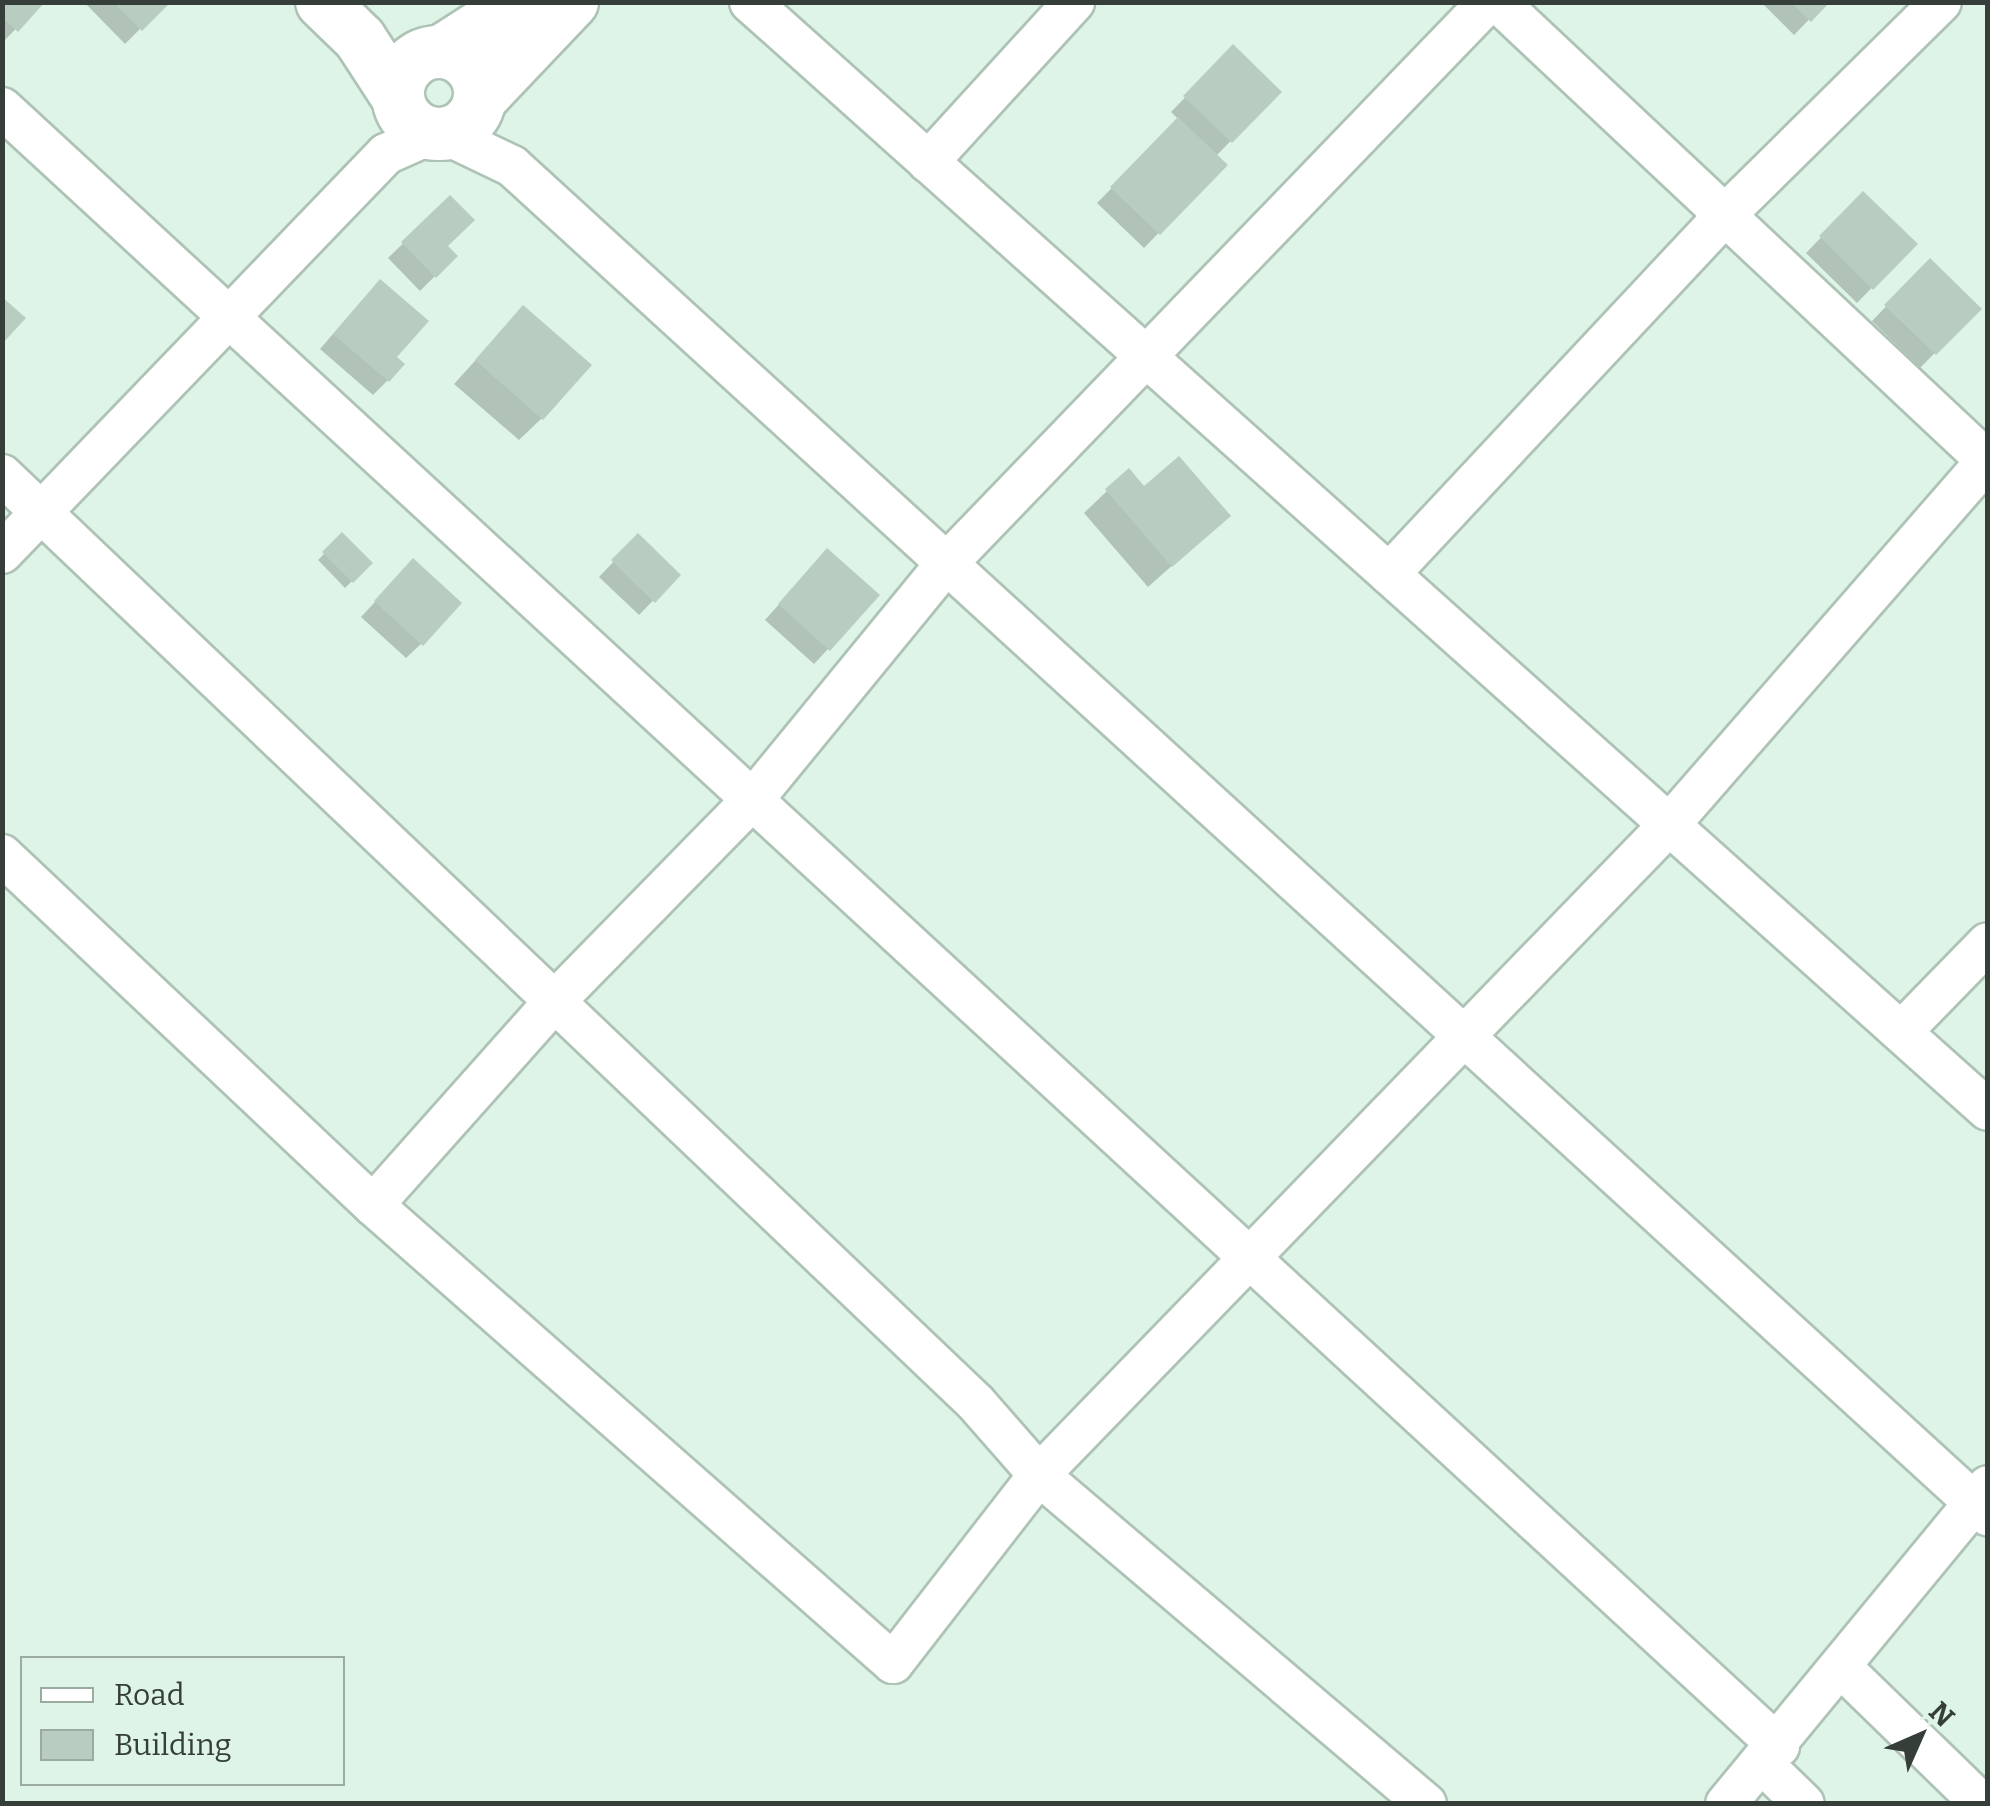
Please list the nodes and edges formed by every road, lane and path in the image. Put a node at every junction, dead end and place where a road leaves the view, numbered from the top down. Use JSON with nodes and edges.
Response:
{"nodes":[{"id":1,"x":322,"y":2,"type":"edge"},
{"id":2,"x":519,"y":2,"type":"edge"},
{"id":3,"x":572,"y":2,"type":"edge"},
{"id":4,"x":750,"y":2,"type":"edge"},
{"id":5,"x":1074,"y":2,"type":"edge"},
{"id":6,"x":1488,"y":2,"type":"edge"},
{"id":7,"x":1498,"y":2,"type":"edge"},
{"id":8,"x":1941,"y":2,"type":"edge"},
{"id":9,"x":360,"y":39,"type":"junction"},
{"id":10,"x":434,"y":52,"type":"junction"},
{"id":11,"x":2,"y":108,"type":"edge"},
{"id":12,"x":423,"y":121,"type":"junction"},
{"id":13,"x":928,"y":162,"type":"junction"},
{"id":14,"x":1728,"y":212,"type":"junction"},
{"id":15,"x":234,"y":318,"type":"junction"},
{"id":16,"x":1144,"y":355,"type":"junction"},
{"id":17,"x":1987,"y":461,"type":"edge"},
{"id":18,"x":2,"y":475,"type":"edge"},
{"id":19,"x":42,"y":513,"type":"junction"},
{"id":20,"x":2,"y":553,"type":"edge"},
{"id":21,"x":946,"y":564,"type":"junction"},
{"id":22,"x":1389,"y":574,"type":"junction"},
{"id":23,"x":754,"y":797,"type":"junction"},
{"id":24,"x":1669,"y":825,"type":"junction"},
{"id":25,"x":2,"y":855,"type":"edge"},
{"id":26,"x":1988,"y":943,"type":"edge"},
{"id":27,"x":555,"y":1001,"type":"junction"},
{"id":28,"x":1901,"y":1032,"type":"junction"},
{"id":29,"x":1461,"y":1037,"type":"junction"},
{"id":30,"x":1988,"y":1110,"type":"edge"},
{"id":31,"x":373,"y":1205,"type":"junction"},
{"id":32,"x":1250,"y":1255,"type":"junction"},
{"id":33,"x":1039,"y":1474,"type":"junction"},
{"id":34,"x":1981,"y":1502,"type":"edge"},
{"id":35,"x":1841,"y":1667,"type":"junction"},
{"id":36,"x":1771,"y":1755,"type":"junction"},
{"id":37,"x":1426,"y":1804,"type":"edge"},
{"id":38,"x":1726,"y":1804,"type":"edge"},
{"id":39,"x":1804,"y":1804,"type":"edge"},
{"id":40,"x":1982,"y":1804,"type":"edge"}],
"edges":[{"from":1,"to":9,"type":"street"},
{"from":2,"to":10,"type":"street"},
{"from":3,"to":12,"type":"street"},
{"from":4,"to":13,"type":"street"},
{"from":5,"to":13,"type":"street"},
{"from":6,"to":16,"type":"street"},
{"from":7,"to":14,"type":"street"},
{"from":8,"to":14,"type":"street"},
{"from":9,"to":10,"type":"street"},
{"from":9,"to":12,"type":"street"},
{"from":10,"to":12,"type":"street"},
{"from":10,"to":12,"type":"street"},
{"from":11,"to":15,"type":"street"},
{"from":12,"to":15,"type":"street"},
{"from":12,"to":21,"type":"street"},
{"from":13,"to":16,"type":"street"},
{"from":14,"to":17,"type":"street"},
{"from":14,"to":22,"type":"street"},
{"from":15,"to":19,"type":"street"},
{"from":15,"to":23,"type":"street"},
{"from":16,"to":21,"type":"street"},
{"from":16,"to":22,"type":"street"},
{"from":17,"to":24,"type":"street"},
{"from":18,"to":19,"type":"street"},
{"from":19,"to":20,"type":"street"},
{"from":19,"to":27,"type":"street"},
{"from":21,"to":23,"type":"street"},
{"from":21,"to":29,"type":"street"},
{"from":22,"to":24,"type":"street"},
{"from":23,"to":27,"type":"street"},
{"from":23,"to":32,"type":"street"},
{"from":24,"to":28,"type":"street"},
{"from":24,"to":29,"type":"street"},
{"from":25,"to":31,"type":"street"},
{"from":26,"to":28,"type":"street"},
{"from":27,"to":31,"type":"street"},
{"from":27,"to":33,"type":"street"},
{"from":28,"to":30,"type":"street"},
{"from":29,"to":32,"type":"street"},
{"from":29,"to":34,"type":"street"},
{"from":31,"to":33,"type":"street"},
{"from":32,"to":33,"type":"street"},
{"from":32,"to":36,"type":"street"},
{"from":33,"to":37,"type":"street"},
{"from":34,"to":35,"type":"street"},
{"from":35,"to":36,"type":"street"},
{"from":35,"to":40,"type":"street"},
{"from":36,"to":38,"type":"street"},
{"from":36,"to":39,"type":"street"}]}
